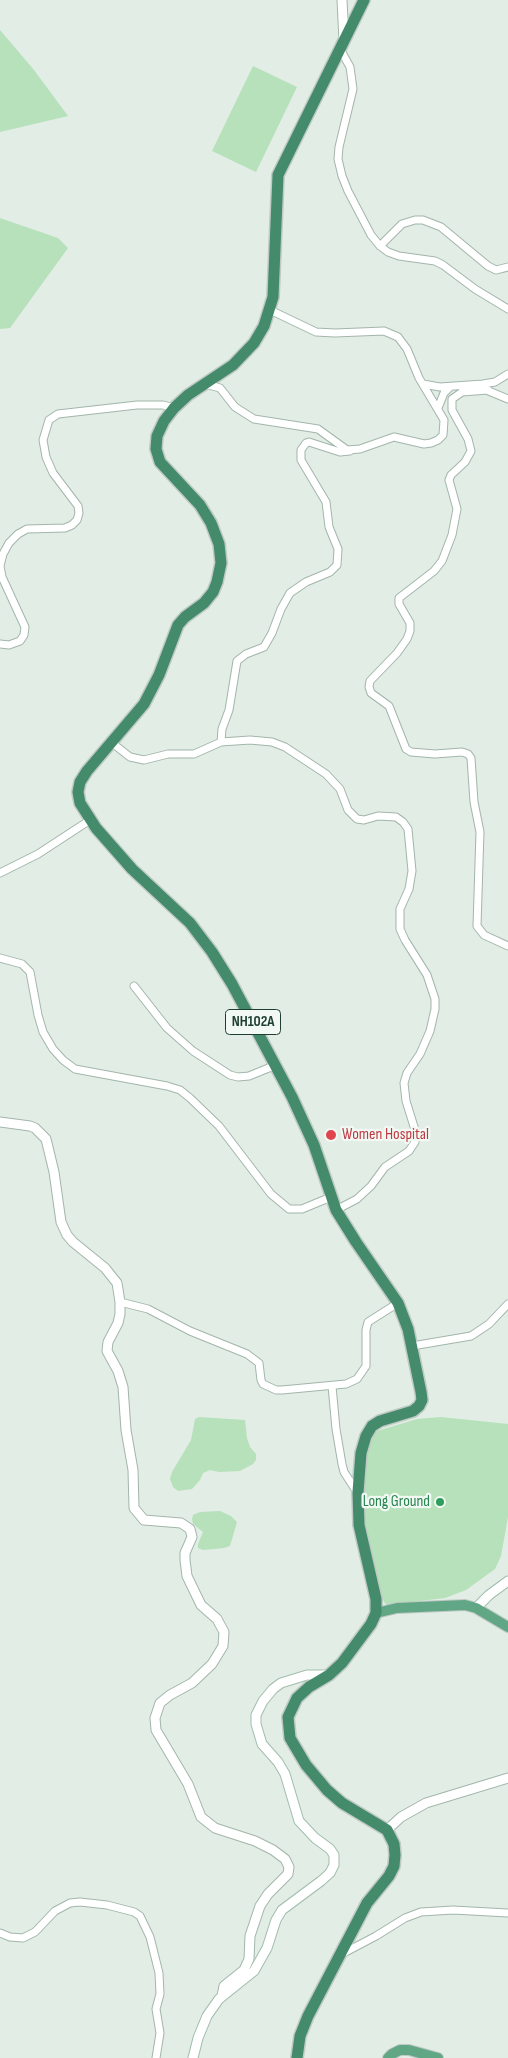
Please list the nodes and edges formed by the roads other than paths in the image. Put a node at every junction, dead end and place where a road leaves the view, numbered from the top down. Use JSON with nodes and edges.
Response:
{"nodes":[{"id":1,"x":342,"y":0,"type":"edge"},
{"id":2,"x":364,"y":0,"type":"edge"},
{"id":3,"x":342,"y":45,"type":"junction"},
{"id":4,"x":380,"y":246,"type":"junction"},
{"id":5,"x":508,"y":268,"type":"edge"},
{"id":6,"x":508,"y":309,"type":"edge"},
{"id":7,"x":270,"y":310,"type":"junction"},
{"id":8,"x":508,"y":374,"type":"edge"},
{"id":9,"x":205,"y":384,"type":"junction"},
{"id":10,"x":423,"y":384,"type":"junction"},
{"id":11,"x":467,"y":384,"type":"junction"},
{"id":12,"x":450,"y":387,"type":"junction"},
{"id":13,"x":488,"y":390,"type":"junction"},
{"id":14,"x":508,"y":399,"type":"edge"},
{"id":15,"x":174,"y":408,"type":"junction"},
{"id":16,"x":438,"y":408,"type":"junction"},
{"id":17,"x":353,"y":450,"type":"junction"},
{"id":18,"x":0,"y":644,"type":"edge"},
{"id":19,"x":111,"y":742,"type":"junction"},
{"id":20,"x":221,"y":742,"type":"junction"},
{"id":21,"x":90,"y":820,"type":"junction"},
{"id":22,"x":0,"y":873,"type":"edge"},
{"id":23,"x":508,"y":946,"type":"edge"},
{"id":24,"x":0,"y":958,"type":"edge"},
{"id":25,"x":134,"y":986,"type":"dead end"},
{"id":26,"x":276,"y":1065,"type":"junction"},
{"id":27,"x":0,"y":1122,"type":"edge"},
{"id":28,"x":331,"y":1197,"type":"junction"},
{"id":29,"x":336,"y":1210,"type":"junction"},
{"id":30,"x":120,"y":1302,"type":"junction"},
{"id":31,"x":398,"y":1303,"type":"junction"},
{"id":32,"x":508,"y":1304,"type":"edge"},
{"id":33,"x":412,"y":1346,"type":"junction"},
{"id":34,"x":332,"y":1386,"type":"junction"},
{"id":35,"x":358,"y":1492,"type":"junction"},
{"id":36,"x":508,"y":1581,"type":"edge"},
{"id":37,"x":476,"y":1608,"type":"junction"},
{"id":38,"x":376,"y":1613,"type":"junction"},
{"id":39,"x":508,"y":1627,"type":"edge"},
{"id":40,"x":329,"y":1675,"type":"junction"},
{"id":41,"x":508,"y":1778,"type":"edge"},
{"id":42,"x":387,"y":1830,"type":"junction"},
{"id":43,"x":508,"y":1913,"type":"edge"},
{"id":44,"x":0,"y":1933,"type":"edge"},
{"id":45,"x":340,"y":1955,"type":"junction"},
{"id":46,"x":222,"y":1996,"type":"junction"},
{"id":47,"x":156,"y":2058,"type":"edge"},
{"id":48,"x":193,"y":2058,"type":"edge"},
{"id":49,"x":297,"y":2058,"type":"edge"},
{"id":50,"x":388,"y":2058,"type":"edge"},
{"id":51,"x":438,"y":2058,"type":"edge"}],
"edges":[{"from":1,"to":3,"type":"street"},
{"from":2,"to":3,"type":"highway","number":"NH102A"},
{"from":3,"to":4,"type":"street"},
{"from":3,"to":7,"type":"highway","number":"NH102A"},
{"from":4,"to":5,"type":"street"},
{"from":4,"to":6,"type":"street"},
{"from":7,"to":9,"type":"highway","number":"NH102A"},
{"from":7,"to":10,"type":"street"},
{"from":8,"to":11,"type":"street"},
{"from":9,"to":15,"type":"highway","number":"NH102A"},
{"from":9,"to":17,"type":"street"},
{"from":10,"to":12,"type":"street"},
{"from":10,"to":16,"type":"street"},
{"from":11,"to":12,"type":"street"},
{"from":11,"to":13,"type":"street"},
{"from":12,"to":16,"type":"street"},
{"from":13,"to":14,"type":"street"},
{"from":13,"to":23,"type":"street"},
{"from":15,"to":18,"type":"street"},
{"from":15,"to":19,"type":"highway","number":"NH102A"},
{"from":16,"to":17,"type":"street"},
{"from":17,"to":20,"type":"street"},
{"from":19,"to":20,"type":"street"},
{"from":19,"to":21,"type":"highway","number":"NH102A"},
{"from":20,"to":29,"type":"street"},
{"from":21,"to":22,"type":"street"},
{"from":21,"to":26,"type":"highway","number":"NH102A"},
{"from":24,"to":28,"type":"street"},
{"from":25,"to":26,"type":"street"},
{"from":26,"to":28,"type":"highway","number":"NH102A"},
{"from":27,"to":30,"type":"street"},
{"from":28,"to":29,"type":"highway","number":"NH102A"},
{"from":29,"to":31,"type":"highway","number":"NH102A"},
{"from":30,"to":34,"type":"street"},
{"from":30,"to":46,"type":"street"},
{"from":31,"to":33,"type":"highway","number":"NH102A"},
{"from":31,"to":34,"type":"street"},
{"from":32,"to":33,"type":"street"},
{"from":33,"to":35,"type":"highway","number":"NH102A"},
{"from":34,"to":35,"type":"street"},
{"from":35,"to":38,"type":"highway","number":"NH102A"},
{"from":36,"to":37,"type":"street"},
{"from":37,"to":38,"type":"main road"},
{"from":37,"to":39,"type":"main road"},
{"from":38,"to":40,"type":"highway"},
{"from":40,"to":42,"type":"highway"},
{"from":40,"to":46,"type":"street"},
{"from":41,"to":42,"type":"street"},
{"from":42,"to":45,"type":"highway"},
{"from":43,"to":45,"type":"street"},
{"from":44,"to":47,"type":"street"},
{"from":45,"to":49,"type":"highway"},
{"from":46,"to":48,"type":"street"},
{"from":50,"to":51,"type":"main road"}]}
